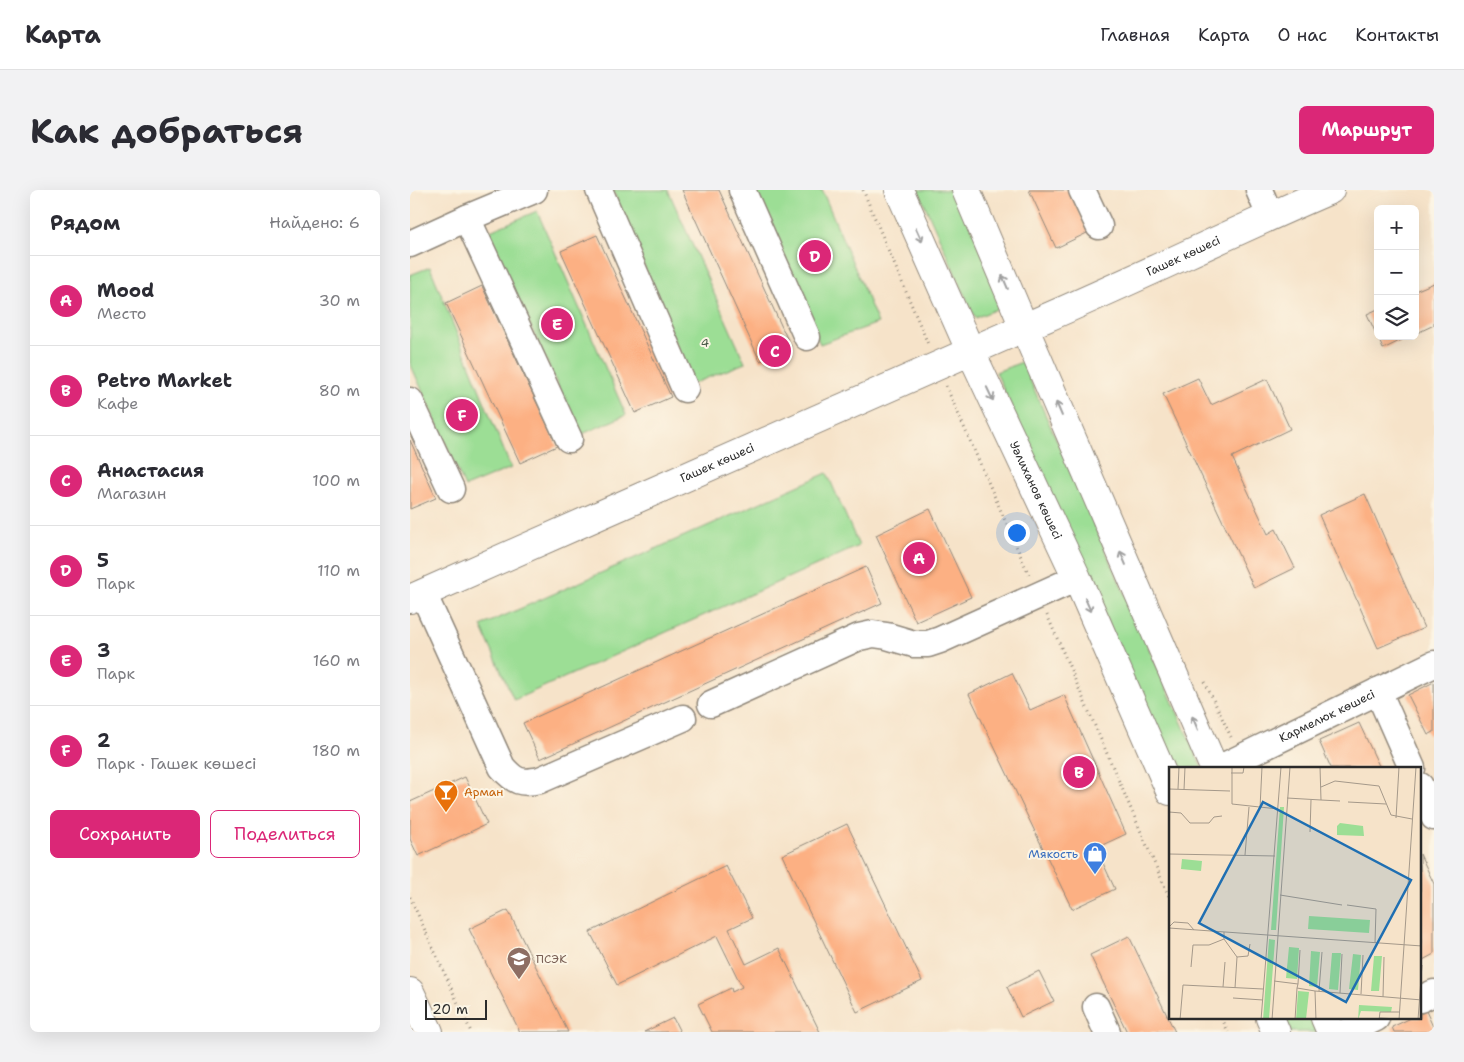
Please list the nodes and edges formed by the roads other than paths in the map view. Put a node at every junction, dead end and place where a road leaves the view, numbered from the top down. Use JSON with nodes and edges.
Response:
{"nodes":[{"id":1,"x":534,"y":190,"type":"edge"},
{"id":2,"x":599,"y":190,"type":"edge"},
{"id":3,"x":742,"y":190,"type":"edge"},
{"id":4,"x":899,"y":190,"type":"edge"},
{"id":5,"x":966,"y":190,"type":"edge"},
{"id":6,"x":1082,"y":190,"type":"edge"},
{"id":7,"x":1259,"y":190,"type":"edge"},
{"id":8,"x":1330,"y":190,"type":"edge"},
{"id":9,"x":1270,"y":216,"type":"junction"},
{"id":10,"x":467,"y":218,"type":"junction"},
{"id":11,"x":1099,"y":226,"type":"dead end"},
{"id":12,"x":410,"y":244,"type":"edge"},
{"id":13,"x":1031,"y":324,"type":"junction"},
{"id":14,"x":807,"y":337,"type":"dead end"},
{"id":15,"x":970,"y":350,"type":"junction"},
{"id":16,"x":685,"y":389,"type":"dead end"},
{"id":17,"x":410,"y":401,"type":"edge"},
{"id":18,"x":569,"y":439,"type":"dead end"},
{"id":19,"x":451,"y":489,"type":"dead end"},
{"id":20,"x":1077,"y":578,"type":"junction"},
{"id":21,"x":417,"y":596,"type":"edge"},
{"id":22,"x":1434,"y":664,"type":"edge"},
{"id":23,"x":1378,"y":691,"type":"junction"},
{"id":24,"x":711,"y":704,"type":"dead end"},
{"id":25,"x":683,"y":718,"type":"dead end"},
{"id":26,"x":1214,"y":767,"type":"edge"},
{"id":27,"x":1222,"y":767,"type":"edge"},
{"id":28,"x":1412,"y":767,"type":"edge"},
{"id":29,"x":1169,"y":789,"type":"edge"},
{"id":30,"x":1422,"y":791,"type":"edge"},
{"id":31,"x":1434,"y":818,"type":"edge"},
{"id":32,"x":410,"y":992,"type":"edge"},
{"id":33,"x":1434,"y":993,"type":"edge"},
{"id":34,"x":1422,"y":998,"type":"edge"},
{"id":35,"x":1096,"y":1007,"type":"dead end"},
{"id":36,"x":1271,"y":1020,"type":"edge"},
{"id":37,"x":1326,"y":1020,"type":"edge"},
{"id":38,"x":1372,"y":1020,"type":"edge"},
{"id":39,"x":429,"y":1032,"type":"edge"},
{"id":40,"x":1107,"y":1032,"type":"edge"},
{"id":41,"x":1276,"y":1032,"type":"edge"},
{"id":42,"x":1331,"y":1032,"type":"edge"},
{"id":43,"x":1347,"y":1032,"type":"edge"}],
"edges":[{"from":1,"to":10,"type":"street"},
{"from":2,"to":16,"type":"street"},
{"from":3,"to":14,"type":"street"},
{"from":4,"to":15,"type":"main road","name":"Уәлиханов көшесі","one_way":true},
{"from":13,"to":5,"type":"main road","one_way":true},
{"from":6,"to":11,"type":"street"},
{"from":7,"to":9,"type":"street"},
{"from":8,"to":9,"type":"main road","name":"Гашек көшесі"},
{"from":9,"to":13,"type":"main road","name":"Гашек көшесі"},
{"from":10,"to":12,"type":"street"},
{"from":10,"to":18,"type":"street"},
{"from":13,"to":15,"type":"main road","name":"Гашек көшесі"},
{"from":26,"to":13,"type":"main road","one_way":true},
{"from":15,"to":20,"type":"main road","name":"Уәлиханов көшесі","one_way":true},
{"from":15,"to":21,"type":"main road","name":"Гашек көшесі"},
{"from":17,"to":19,"type":"street"},
{"from":20,"to":24,"type":"street"},
{"from":20,"to":29,"type":"main road","name":"Уәлиханов көшесі","one_way":true},
{"from":21,"to":25,"type":"street"},
{"from":22,"to":23,"type":"street","name":"Кармелюк көшесі"},
{"from":23,"to":27,"type":"street","name":"Кармелюк көшесі"},
{"from":23,"to":28,"type":"street"},
{"from":30,"to":31,"type":"street"},
{"from":32,"to":39,"type":"main road"},
{"from":33,"to":34,"type":"street"},
{"from":35,"to":40,"type":"street"},
{"from":36,"to":41,"type":"main road"},
{"from":37,"to":42,"type":"main road"},
{"from":38,"to":43,"type":"street"}]}
